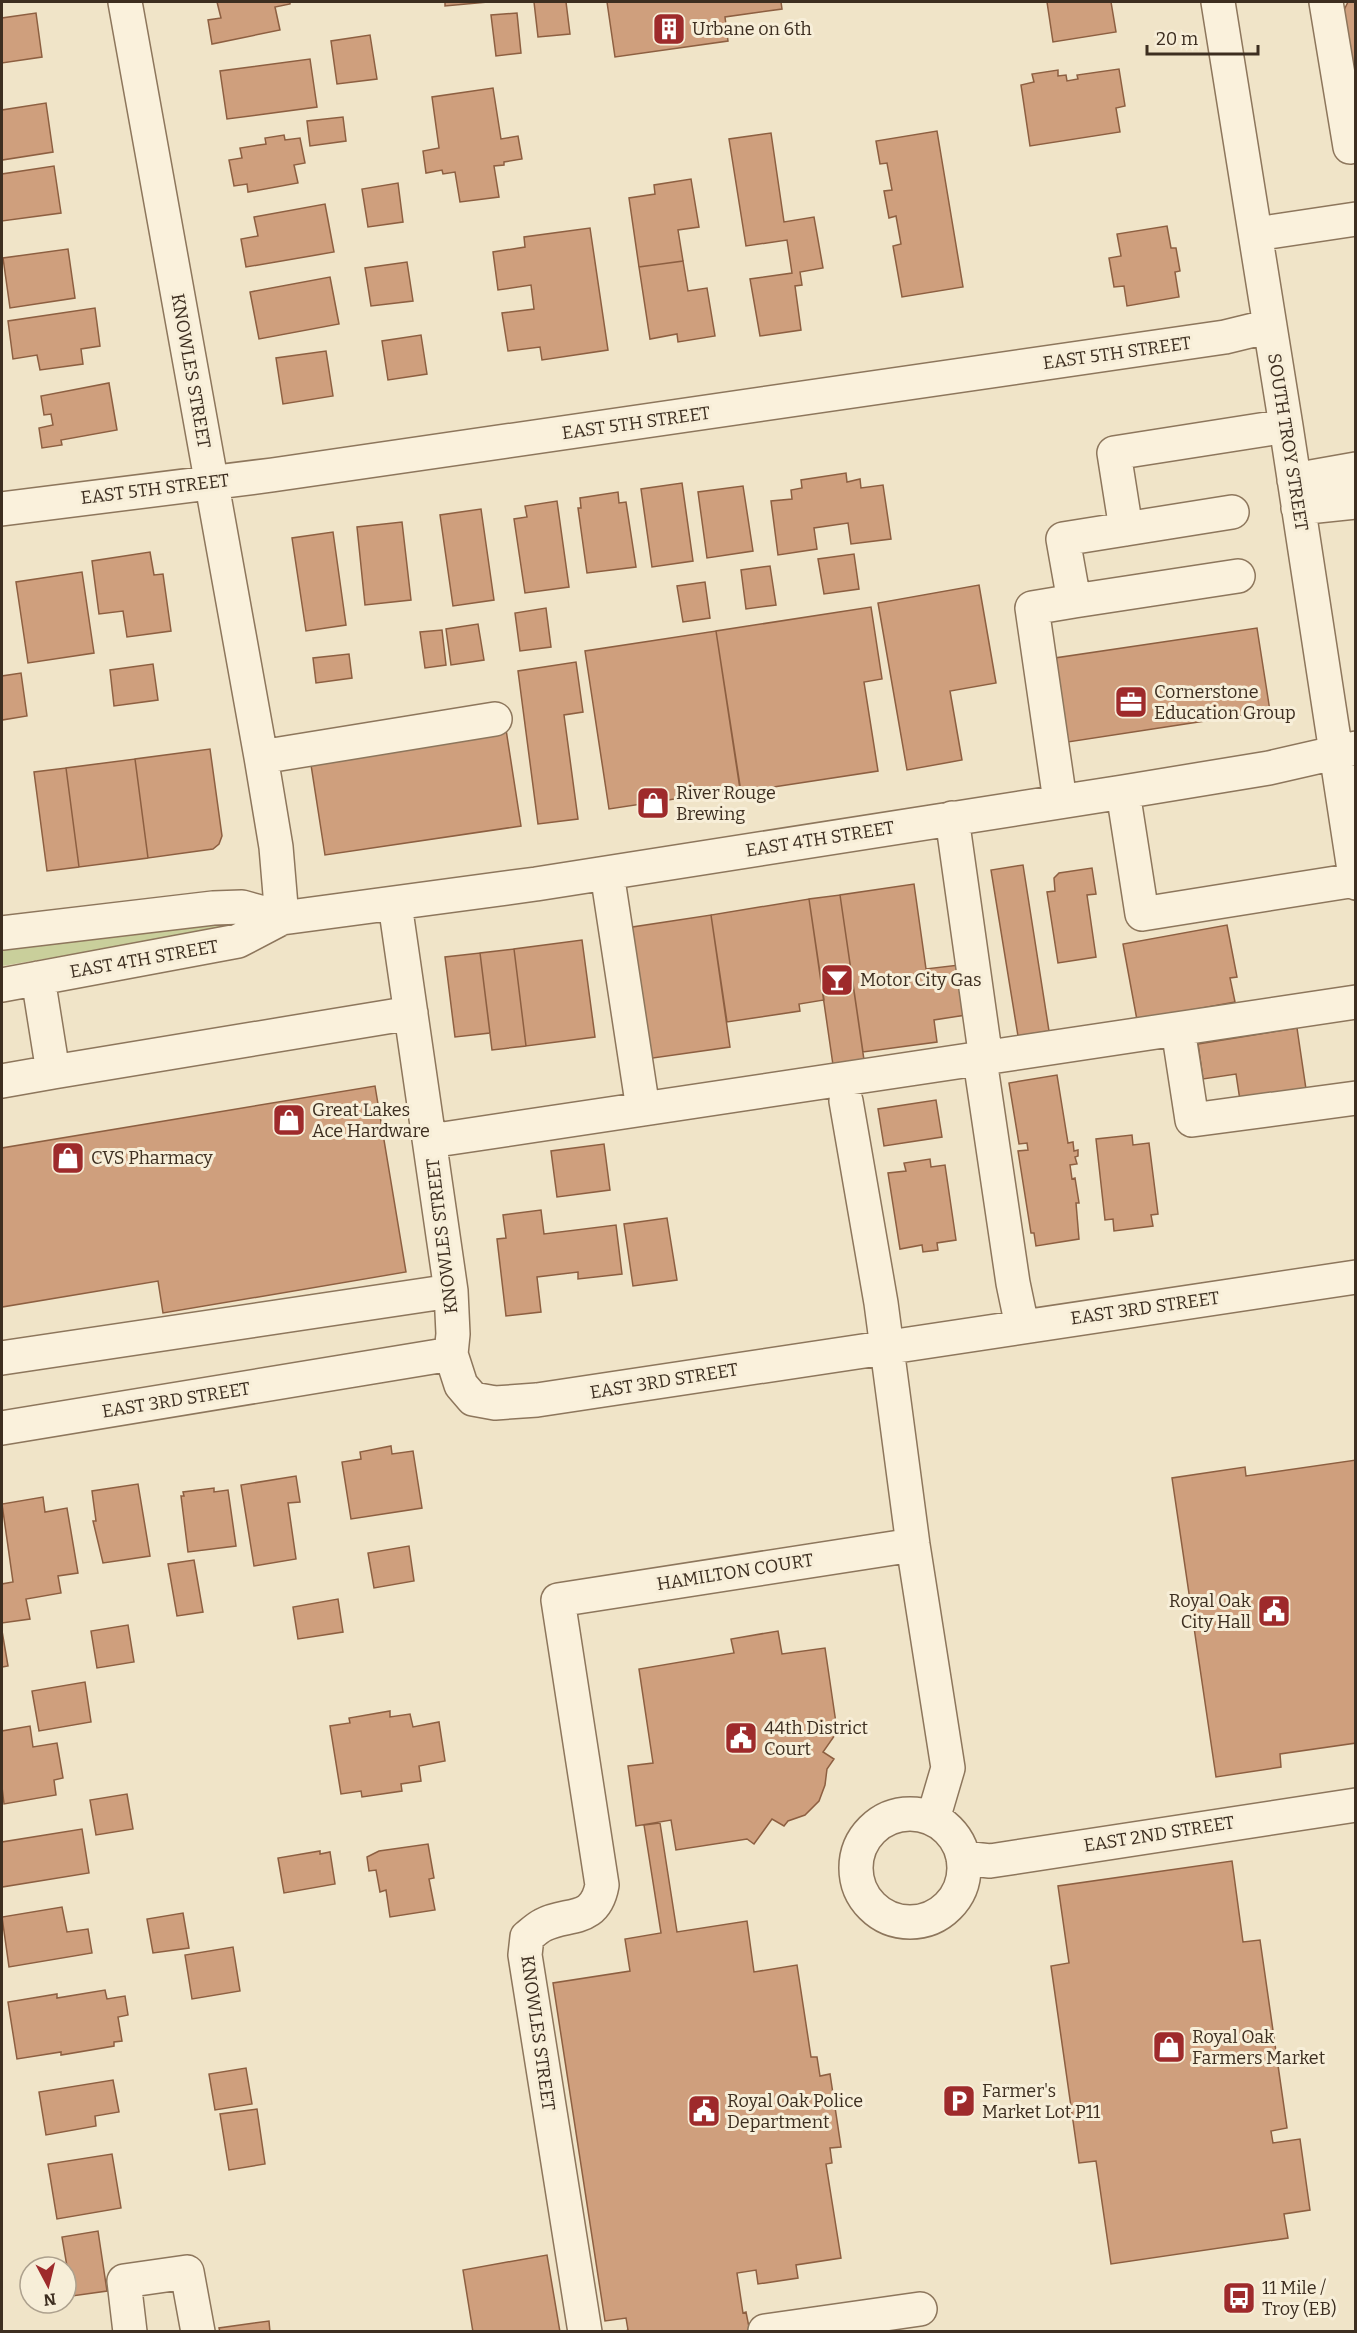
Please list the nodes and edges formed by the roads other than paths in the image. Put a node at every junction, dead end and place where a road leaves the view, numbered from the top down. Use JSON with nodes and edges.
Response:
{"nodes":[{"id":1,"x":125,"y":2,"type":"edge"},
{"id":2,"x":1218,"y":2,"type":"edge"},
{"id":3,"x":1326,"y":2,"type":"edge"},
{"id":4,"x":1350,"y":147,"type":"dead end"},
{"id":5,"x":1356,"y":219,"type":"edge"},
{"id":6,"x":1256,"y":234,"type":"junction"},
{"id":7,"x":1270,"y":327,"type":"junction"},
{"id":8,"x":1286,"y":426,"type":"junction"},
{"id":9,"x":1356,"y":469,"type":"edge"},
{"id":10,"x":211,"y":482,"type":"junction"},
{"id":11,"x":1296,"y":494,"type":"junction"},
{"id":12,"x":1356,"y":502,"type":"edge"},
{"id":13,"x":2,"y":509,"type":"edge"},
{"id":14,"x":1232,"y":512,"type":"dead end"},
{"id":15,"x":1126,"y":529,"type":"junction"},
{"id":16,"x":1239,"y":576,"type":"dead end"},
{"id":17,"x":1074,"y":601,"type":"junction"},
{"id":18,"x":495,"y":719,"type":"dead end"},
{"id":19,"x":1346,"y":750,"type":"edge"},
{"id":20,"x":261,"y":757,"type":"junction"},
{"id":21,"x":1123,"y":792,"type":"junction"},
{"id":22,"x":1060,"y":801,"type":"junction"},
{"id":23,"x":952,"y":818,"type":"junction"},
{"id":24,"x":607,"y":873,"type":"junction"},
{"id":25,"x":1355,"y":882,"type":"edge"},
{"id":26,"x":395,"y":904,"type":"junction"},
{"id":27,"x":282,"y":918,"type":"junction"},
{"id":28,"x":2,"y":933,"type":"edge"},
{"id":29,"x":38,"y":978,"type":"junction"},
{"id":30,"x":2,"y":985,"type":"edge"},
{"id":31,"x":1356,"y":1002,"type":"edge"},
{"id":32,"x":411,"y":1013,"type":"junction"},
{"id":33,"x":1178,"y":1029,"type":"junction"},
{"id":34,"x":983,"y":1059,"type":"junction"},
{"id":35,"x":53,"y":1072,"type":"junction"},
{"id":36,"x":2,"y":1081,"type":"edge"},
{"id":37,"x":1356,"y":1098,"type":"edge"},
{"id":38,"x":846,"y":1101,"type":"dead end"},
{"id":39,"x":643,"y":1109,"type":"junction"},
{"id":40,"x":430,"y":1141,"type":"junction"},
{"id":41,"x":1356,"y":1277,"type":"edge"},
{"id":42,"x":451,"y":1291,"type":"junction"},
{"id":43,"x":1022,"y":1326,"type":"junction"},
{"id":44,"x":885,"y":1346,"type":"junction"},
{"id":45,"x":451,"y":1354,"type":"junction"},
{"id":46,"x":2,"y":1358,"type":"edge"},
{"id":47,"x":2,"y":1428,"type":"edge"},
{"id":48,"x":913,"y":1545,"type":"junction"},
{"id":49,"x":558,"y":1600,"type":"joint"},
{"id":50,"x":1356,"y":1805,"type":"edge"},
{"id":51,"x":933,"y":1819,"type":"junction"},
{"id":52,"x":963,"y":1858,"type":"junction"},
{"id":53,"x":920,"y":2309,"type":"dead end"},
{"id":54,"x":130,"y":2331,"type":"edge"},
{"id":55,"x":198,"y":2331,"type":"edge"},
{"id":56,"x":585,"y":2331,"type":"edge"},
{"id":57,"x":765,"y":2331,"type":"edge"}],
"edges":[{"from":1,"to":10,"type":"street","name":"KNOWLES STREET"},
{"from":2,"to":6,"type":"street","name":"SOUTH TROY STREET"},
{"from":3,"to":4,"type":"street"},
{"from":5,"to":6,"type":"street"},
{"from":6,"to":7,"type":"street","name":"SOUTH TROY STREET"},
{"from":7,"to":8,"type":"street","name":"SOUTH TROY STREET"},
{"from":7,"to":10,"type":"street","name":"EAST 5TH STREET"},
{"from":8,"to":11,"type":"street","name":"SOUTH TROY STREET"},
{"from":8,"to":15,"type":"street"},
{"from":9,"to":11,"type":"street"},
{"from":10,"to":13,"type":"street","name":"EAST 5TH STREET"},
{"from":10,"to":20,"type":"street","name":"KNOWLES STREET"},
{"from":11,"to":12,"type":"street"},
{"from":11,"to":19,"type":"street","name":"SOUTH TROY STREET"},
{"from":14,"to":15,"type":"street"},
{"from":15,"to":17,"type":"street"},
{"from":16,"to":17,"type":"street"},
{"from":17,"to":22,"type":"street"},
{"from":18,"to":20,"type":"street"},
{"from":19,"to":21,"type":"street","name":"EAST 4TH STREET"},
{"from":19,"to":25,"type":"street","name":"SOUTH TROY STREET"},
{"from":20,"to":27,"type":"street","name":"KNOWLES STREET"},
{"from":21,"to":22,"type":"street","name":"EAST 4TH STREET"},
{"from":21,"to":25,"type":"street"},
{"from":22,"to":23,"type":"street","name":"EAST 4TH STREET"},
{"from":23,"to":24,"type":"street","name":"EAST 4TH STREET"},
{"from":23,"to":34,"type":"street"},
{"from":24,"to":26,"type":"street","name":"EAST 4TH STREET"},
{"from":24,"to":39,"type":"street"},
{"from":26,"to":27,"type":"street","name":"EAST 4TH STREET"},
{"from":26,"to":32,"type":"street","name":"KNOWLES STREET"},
{"from":27,"to":28,"type":"street","name":"EAST 4TH STREET"},
{"from":27,"to":29,"type":"street","name":"EAST 4TH STREET"},
{"from":29,"to":30,"type":"street","name":"EAST 4TH STREET"},
{"from":29,"to":35,"type":"street"},
{"from":31,"to":33,"type":"street"},
{"from":32,"to":35,"type":"street"},
{"from":32,"to":40,"type":"street","name":"KNOWLES STREET"},
{"from":33,"to":34,"type":"street"},
{"from":33,"to":37,"type":"street"},
{"from":34,"to":39,"type":"street"},
{"from":34,"to":43,"type":"street"},
{"from":35,"to":36,"type":"street"},
{"from":38,"to":44,"type":"street"},
{"from":39,"to":40,"type":"street"},
{"from":40,"to":42,"type":"street","name":"KNOWLES STREET"},
{"from":41,"to":43,"type":"street","name":"EAST 3RD STREET"},
{"from":42,"to":45,"type":"street","name":"KNOWLES STREET"},
{"from":42,"to":46,"type":"street"},
{"from":43,"to":44,"type":"street","name":"EAST 3RD STREET"},
{"from":44,"to":45,"type":"street","name":"EAST 3RD STREET"},
{"from":44,"to":48,"type":"street"},
{"from":45,"to":47,"type":"street","name":"EAST 3RD STREET"},
{"from":48,"to":49,"type":"street","name":"HAMILTON COURT"},
{"from":48,"to":51,"type":"street"},
{"from":49,"to":56,"type":"street","name":"KNOWLES STREET"},
{"from":50,"to":52,"type":"street","name":"EAST 2ND STREET"},
{"from":51,"to":52,"type":"street"},
{"from":51,"to":52,"type":"street"},
{"from":53,"to":57,"type":"street"},
{"from":54,"to":55,"type":"street"}]}
